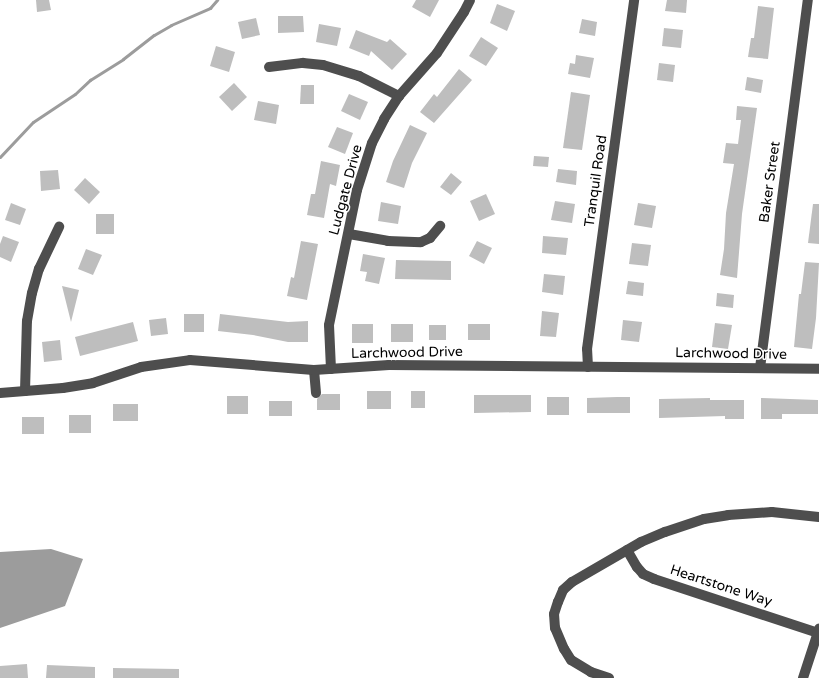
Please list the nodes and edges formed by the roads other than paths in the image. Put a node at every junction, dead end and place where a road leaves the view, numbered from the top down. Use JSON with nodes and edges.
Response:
{"nodes":[{"id":1,"x":470,"y":0,"type":"edge"},
{"id":2,"x":634,"y":0,"type":"edge"},
{"id":3,"x":808,"y":0,"type":"edge"},
{"id":4,"x":269,"y":67,"type":"dead end"},
{"id":5,"x":399,"y":96,"type":"junction"},
{"id":6,"x":440,"y":226,"type":"dead end"},
{"id":7,"x":59,"y":227,"type":"dead end"},
{"id":8,"x":349,"y":234,"type":"junction"},
{"id":9,"x":588,"y":366,"type":"junction"},
{"id":10,"x":760,"y":368,"type":"junction"},
{"id":11,"x":331,"y":369,"type":"junction"},
{"id":12,"x":819,"y":369,"type":"edge"},
{"id":13,"x":314,"y":370,"type":"junction"},
{"id":14,"x":25,"y":391,"type":"junction"},
{"id":15,"x":0,"y":393,"type":"edge"},
{"id":16,"x":316,"y":393,"type":"dead end"},
{"id":17,"x":819,"y":516,"type":"edge"},
{"id":18,"x":627,"y":550,"type":"junction"},
{"id":19,"x":818,"y":631,"type":"edge"},
{"id":20,"x":609,"y":678,"type":"edge"},
{"id":21,"x":803,"y":678,"type":"edge"}],
"edges":[{"from":1,"to":5,"type":"street","name":"Ludgate Drive"},
{"from":2,"to":9,"type":"street","name":"Tranquil Road"},
{"from":3,"to":10,"type":"street","name":"Baker Street"},
{"from":4,"to":5,"type":"street"},
{"from":5,"to":8,"type":"street","name":"Ludgate Drive"},
{"from":6,"to":8,"type":"street"},
{"from":7,"to":14,"type":"street"},
{"from":8,"to":11,"type":"street","name":"Ludgate Drive"},
{"from":9,"to":10,"type":"street","name":"Larchwood Drive"},
{"from":9,"to":11,"type":"street","name":"Larchwood Drive"},
{"from":10,"to":12,"type":"street","name":"Larchwood Drive"},
{"from":11,"to":13,"type":"street","name":"Larchwood Drive"},
{"from":13,"to":14,"type":"street","name":"Larchwood Drive"},
{"from":13,"to":16,"type":"street"},
{"from":14,"to":15,"type":"street","name":"Larchwood Drive"},
{"from":17,"to":18,"type":"street"},
{"from":18,"to":19,"type":"street","name":"Heartstone Way"},
{"from":18,"to":20,"type":"street"},
{"from":19,"to":21,"type":"street"}]}
